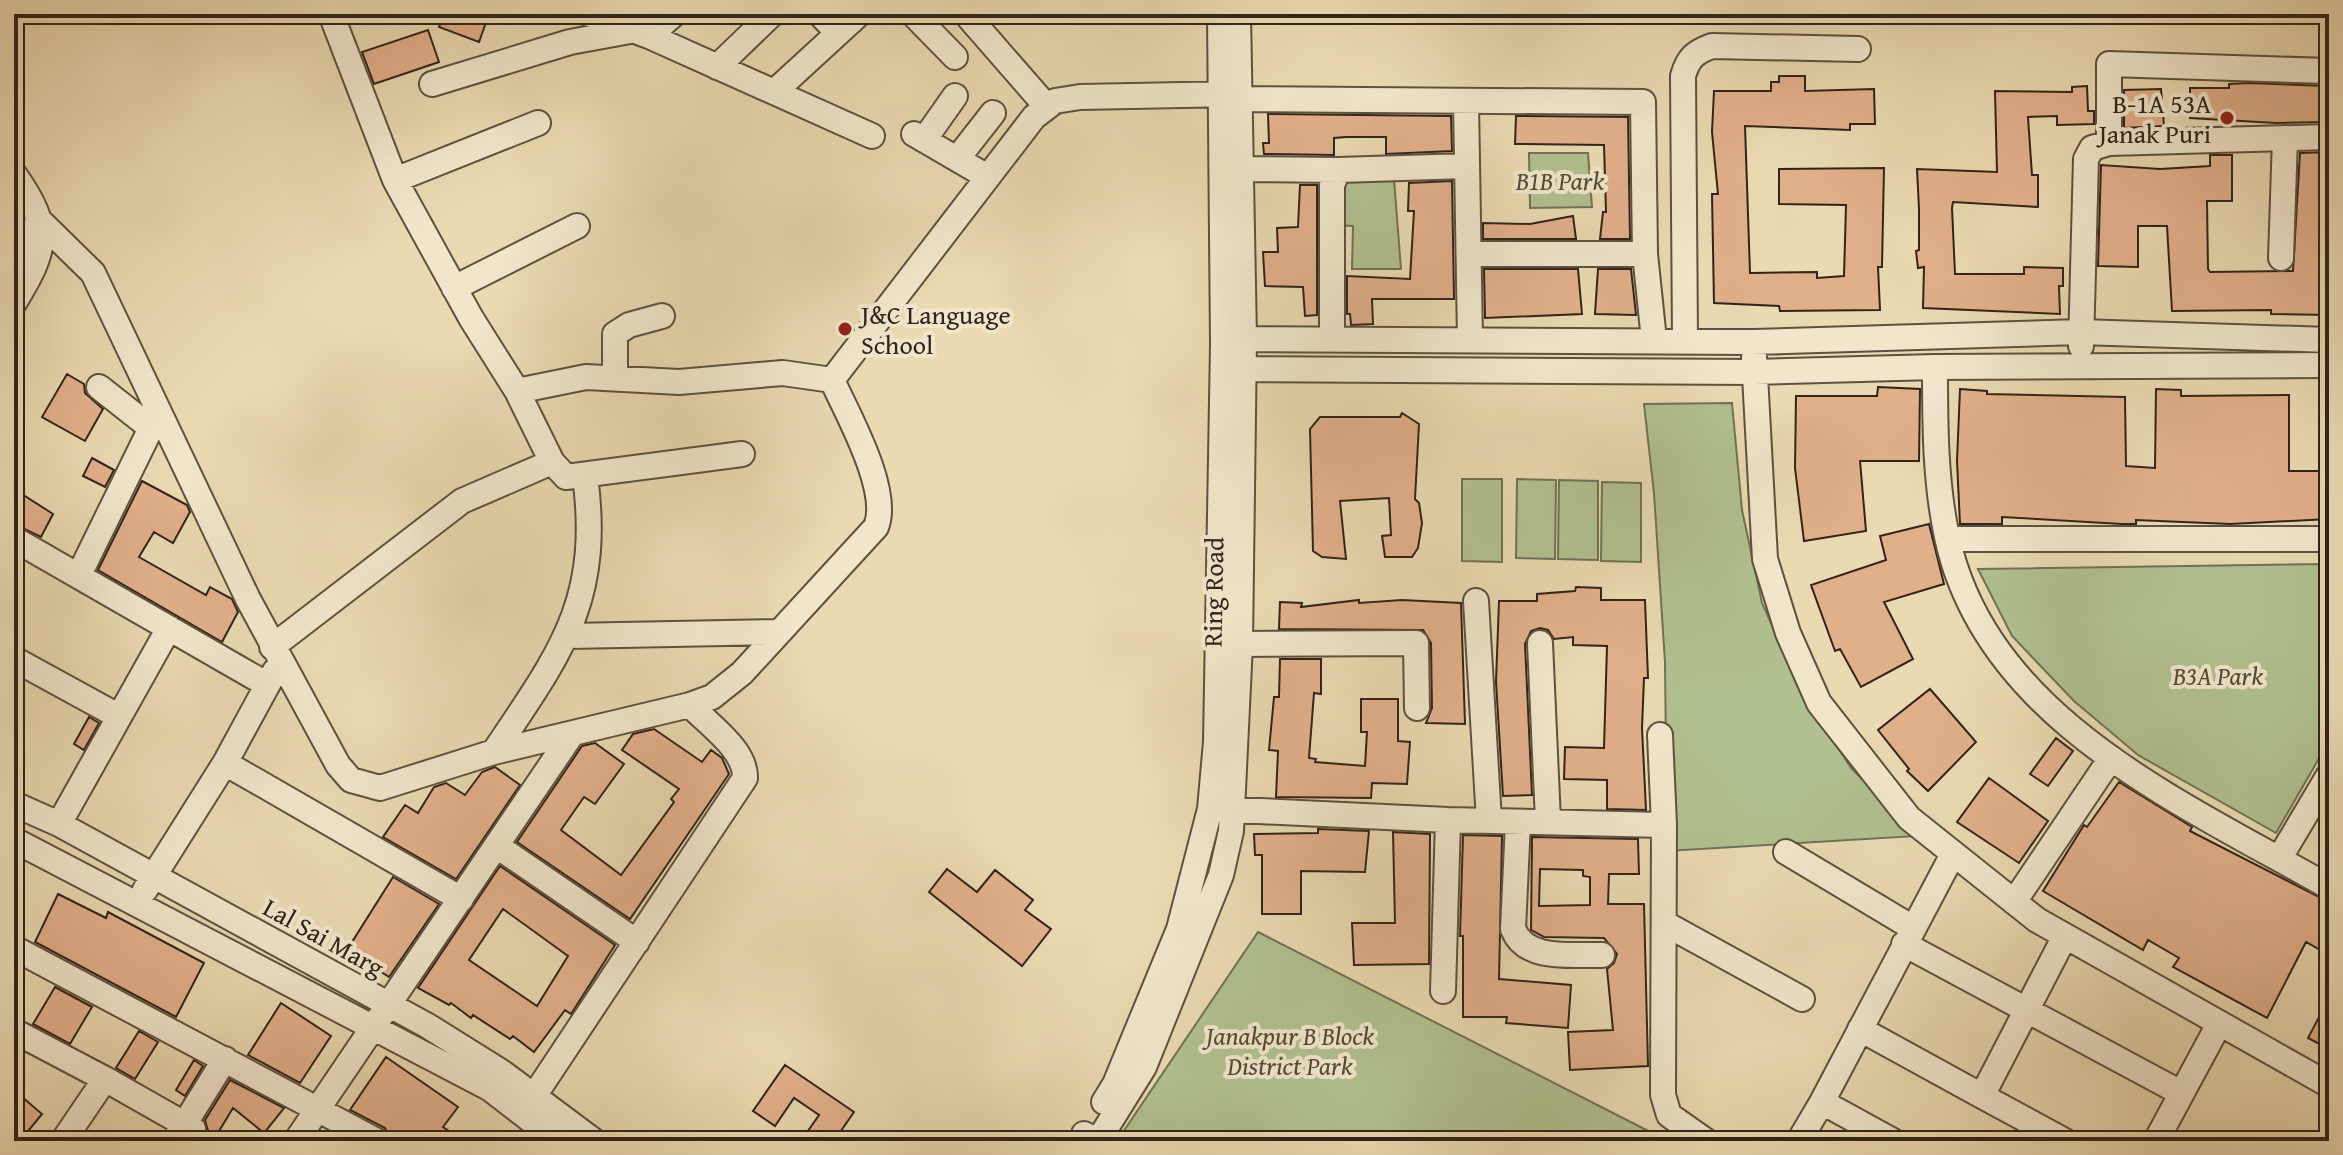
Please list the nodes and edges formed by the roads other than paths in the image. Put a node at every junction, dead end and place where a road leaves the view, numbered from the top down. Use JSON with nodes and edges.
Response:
{"nodes":[{"id":1,"x":331,"y":14,"type":"edge"},
{"id":2,"x":589,"y":14,"type":"edge"},
{"id":3,"x":674,"y":14,"type":"edge"},
{"id":4,"x":772,"y":14,"type":"edge"},
{"id":5,"x":820,"y":14,"type":"edge"},
{"id":6,"x":859,"y":14,"type":"edge"},
{"id":7,"x":913,"y":14,"type":"edge"},
{"id":8,"x":966,"y":14,"type":"edge"},
{"id":9,"x":1220,"y":14,"type":"edge"},
{"id":10,"x":1238,"y":14,"type":"edge"},
{"id":11,"x":640,"y":33,"type":"junction"},
{"id":12,"x":838,"y":33,"type":"junction"},
{"id":13,"x":1858,"y":49,"type":"dead end"},
{"id":14,"x":955,"y":57,"type":"dead end"},
{"id":15,"x":717,"y":67,"type":"junction"},
{"id":16,"x":2329,"y":71,"type":"edge"},
{"id":17,"x":432,"y":84,"type":"dead end"},
{"id":18,"x":774,"y":92,"type":"junction"},
{"id":19,"x":955,"y":96,"type":"dead end"},
{"id":20,"x":1238,"y":97,"type":"junction"},
{"id":21,"x":1466,"y":102,"type":"junction"},
{"id":22,"x":1047,"y":107,"type":"junction"},
{"id":23,"x":993,"y":113,"type":"dead end"},
{"id":24,"x":538,"y":123,"type":"dead end"},
{"id":25,"x":872,"y":136,"type":"dead end"},
{"id":26,"x":2329,"y":137,"type":"edge"},
{"id":27,"x":2285,"y":138,"type":"junction"},
{"id":28,"x":2109,"y":143,"type":"junction"},
{"id":29,"x":957,"y":159,"type":"junction"},
{"id":30,"x":1467,"y":166,"type":"junction"},
{"id":31,"x":1240,"y":169,"type":"junction"},
{"id":32,"x":1338,"y":170,"type":"junction"},
{"id":33,"x":14,"y":174,"type":"edge"},
{"id":34,"x":986,"y":176,"type":"junction"},
{"id":35,"x":395,"y":180,"type":"junction"},
{"id":36,"x":40,"y":221,"type":"junction"},
{"id":37,"x":14,"y":223,"type":"edge"},
{"id":38,"x":577,"y":226,"type":"dead end"},
{"id":39,"x":1469,"y":254,"type":"junction"},
{"id":40,"x":1645,"y":254,"type":"junction"},
{"id":41,"x":2281,"y":258,"type":"dead end"},
{"id":42,"x":14,"y":265,"type":"edge"},
{"id":43,"x":454,"y":288,"type":"junction"},
{"id":44,"x":14,"y":303,"type":"edge"},
{"id":45,"x":662,"y":316,"type":"dead end"},
{"id":46,"x":2080,"y":332,"type":"junction"},
{"id":47,"x":1332,"y":339,"type":"junction"},
{"id":48,"x":1470,"y":340,"type":"junction"},
{"id":49,"x":1654,"y":340,"type":"junction"},
{"id":50,"x":1685,"y":340,"type":"junction"},
{"id":51,"x":2329,"y":340,"type":"edge"},
{"id":52,"x":1234,"y":341,"type":"junction"},
{"id":53,"x":1753,"y":342,"type":"junction"},
{"id":54,"x":2329,"y":365,"type":"edge"},
{"id":55,"x":2081,"y":366,"type":"junction"},
{"id":56,"x":1935,"y":367,"type":"junction"},
{"id":57,"x":1233,"y":371,"type":"junction"},
{"id":58,"x":1755,"y":372,"type":"junction"},
{"id":59,"x":615,"y":378,"type":"junction"},
{"id":60,"x":832,"y":380,"type":"junction"},
{"id":61,"x":99,"y":387,"type":"dead end"},
{"id":62,"x":517,"y":391,"type":"junction"},
{"id":63,"x":157,"y":423,"type":"junction"},
{"id":64,"x":742,"y":454,"type":"dead end"},
{"id":65,"x":552,"y":462,"type":"junction"},
{"id":66,"x":585,"y":476,"type":"junction"},
{"id":67,"x":14,"y":539,"type":"edge"},
{"id":68,"x":1948,"y":539,"type":"junction"},
{"id":69,"x":2329,"y":539,"type":"edge"},
{"id":70,"x":79,"y":575,"type":"junction"},
{"id":71,"x":1476,"y":601,"type":"dead end"},
{"id":72,"x":169,"y":628,"type":"junction"},
{"id":73,"x":777,"y":632,"type":"junction"},
{"id":74,"x":568,"y":636,"type":"junction"},
{"id":75,"x":1540,"y":643,"type":"dead end"},
{"id":76,"x":1240,"y":644,"type":"junction"},
{"id":77,"x":276,"y":655,"type":"junction"},
{"id":78,"x":14,"y":659,"type":"edge"},
{"id":79,"x":266,"y":684,"type":"junction"},
{"id":80,"x":690,"y":705,"type":"junction"},
{"id":81,"x":1417,"y":708,"type":"dead end"},
{"id":82,"x":118,"y":716,"type":"junction"},
{"id":83,"x":572,"y":734,"type":"junction"},
{"id":84,"x":1660,"y":735,"type":"dead end"},
{"id":85,"x":494,"y":752,"type":"junction"},
{"id":86,"x":2111,"y":758,"type":"junction"},
{"id":87,"x":225,"y":763,"type":"junction"},
{"id":88,"x":2329,"y":775,"type":"edge"},
{"id":89,"x":14,"y":804,"type":"edge"},
{"id":90,"x":1222,"y":809,"type":"junction"},
{"id":91,"x":1448,"y":820,"type":"junction"},
{"id":92,"x":1489,"y":821,"type":"junction"},
{"id":93,"x":1548,"y":821,"type":"junction"},
{"id":94,"x":1518,"y":822,"type":"junction"},
{"id":95,"x":59,"y":824,"type":"junction"},
{"id":96,"x":1664,"y":825,"type":"junction"},
{"id":97,"x":14,"y":840,"type":"edge"},
{"id":98,"x":497,"y":846,"type":"junction"},
{"id":99,"x":1786,"y":852,"type":"dead end"},
{"id":100,"x":1953,"y":854,"type":"junction"},
{"id":101,"x":2279,"y":859,"type":"junction"},
{"id":102,"x":154,"y":876,"type":"junction"},
{"id":103,"x":2329,"y":887,"type":"edge"},
{"id":104,"x":461,"y":899,"type":"junction"},
{"id":105,"x":138,"y":902,"type":"junction"},
{"id":106,"x":2014,"y":902,"type":"junction"},
{"id":107,"x":1664,"y":923,"type":"junction"},
{"id":108,"x":1908,"y":936,"type":"junction"},
{"id":109,"x":2065,"y":936,"type":"junction"},
{"id":110,"x":637,"y":942,"type":"junction"},
{"id":111,"x":14,"y":948,"type":"edge"},
{"id":112,"x":1602,"y":955,"type":"dead end"},
{"id":113,"x":1443,"y":991,"type":"dead end"},
{"id":114,"x":1802,"y":999,"type":"dead end"},
{"id":115,"x":390,"y":1005,"type":"junction"},
{"id":116,"x":2027,"y":1013,"type":"junction"},
{"id":117,"x":2219,"y":1024,"type":"junction"},
{"id":118,"x":373,"y":1028,"type":"junction"},
{"id":119,"x":1860,"y":1029,"type":"junction"},
{"id":120,"x":14,"y":1031,"type":"edge"},
{"id":121,"x":225,"y":1059,"type":"junction"},
{"id":122,"x":105,"y":1079,"type":"junction"},
{"id":123,"x":2329,"y":1085,"type":"edge"},
{"id":124,"x":2181,"y":1093,"type":"junction"},
{"id":125,"x":534,"y":1096,"type":"junction"},
{"id":126,"x":1982,"y":1096,"type":"junction"},
{"id":127,"x":1822,"y":1102,"type":"junction"},
{"id":128,"x":317,"y":1109,"type":"junction"},
{"id":129,"x":184,"y":1131,"type":"edge"},
{"id":130,"x":1087,"y":1139,"type":"edge"},
{"id":131,"x":63,"y":1141,"type":"edge"},
{"id":132,"x":296,"y":1141,"type":"edge"},
{"id":133,"x":377,"y":1141,"type":"edge"},
{"id":134,"x":558,"y":1141,"type":"edge"},
{"id":135,"x":594,"y":1141,"type":"edge"},
{"id":136,"x":1706,"y":1141,"type":"edge"},
{"id":137,"x":1799,"y":1141,"type":"edge"},
{"id":138,"x":1893,"y":1141,"type":"edge"},
{"id":139,"x":2065,"y":1141,"type":"edge"},
{"id":140,"x":2156,"y":1141,"type":"edge"}],
"edges":[{"from":1,"to":35,"type":"street"},
{"from":2,"to":11,"type":"street"},
{"from":3,"to":11,"type":"street"},
{"from":4,"to":15,"type":"street"},
{"from":5,"to":12,"type":"street"},
{"from":6,"to":12,"type":"street"},
{"from":7,"to":14,"type":"street"},
{"from":8,"to":22,"type":"street"},
{"from":9,"to":20,"type":"street","name":"Ring Road"},
{"from":10,"to":20,"type":"street","name":"Ring Road"},
{"from":11,"to":15,"type":"street"},
{"from":11,"to":17,"type":"street"},
{"from":12,"to":18,"type":"street"},
{"from":13,"to":50,"type":"street"},
{"from":15,"to":18,"type":"street"},
{"from":16,"to":28,"type":"street"},
{"from":18,"to":25,"type":"street"},
{"from":19,"to":29,"type":"street"},
{"from":20,"to":21,"type":"street"},
{"from":20,"to":22,"type":"street"},
{"from":20,"to":31,"type":"street","name":"Ring Road"},
{"from":20,"to":52,"type":"street","name":"Ring Road"},
{"from":21,"to":30,"type":"street"},
{"from":21,"to":40,"type":"street"},
{"from":22,"to":34,"type":"street"},
{"from":23,"to":29,"type":"street"},
{"from":24,"to":35,"type":"street"},
{"from":26,"to":27,"type":"street"},
{"from":27,"to":28,"type":"street"},
{"from":27,"to":41,"type":"street"},
{"from":28,"to":46,"type":"street"},
{"from":29,"to":34,"type":"street"},
{"from":30,"to":32,"type":"street"},
{"from":30,"to":39,"type":"street"},
{"from":31,"to":32,"type":"street"},
{"from":31,"to":52,"type":"street","name":"Ring Road"},
{"from":32,"to":47,"type":"street"},
{"from":33,"to":36,"type":"street"},
{"from":34,"to":60,"type":"street"},
{"from":35,"to":43,"type":"street"},
{"from":36,"to":44,"type":"street"},
{"from":36,"to":63,"type":"street"},
{"from":37,"to":42,"type":"street"},
{"from":38,"to":43,"type":"street"},
{"from":39,"to":40,"type":"street"},
{"from":39,"to":48,"type":"street"},
{"from":40,"to":49,"type":"street"},
{"from":43,"to":62,"type":"street"},
{"from":45,"to":59,"type":"street"},
{"from":46,"to":51,"type":"street"},
{"from":46,"to":53,"type":"street"},
{"from":46,"to":55,"type":"street"},
{"from":47,"to":48,"type":"street"},
{"from":47,"to":52,"type":"street"},
{"from":48,"to":49,"type":"street"},
{"from":49,"to":50,"type":"street"},
{"from":50,"to":53,"type":"street"},
{"from":52,"to":57,"type":"street","name":"Ring Road"},
{"from":53,"to":58,"type":"street"},
{"from":54,"to":55,"type":"street"},
{"from":55,"to":56,"type":"street"},
{"from":56,"to":58,"type":"street"},
{"from":56,"to":68,"type":"street"},
{"from":57,"to":58,"type":"street"},
{"from":57,"to":76,"type":"street","name":"Ring Road"},
{"from":57,"to":90,"type":"street","name":"Ring Road"},
{"from":58,"to":100,"type":"street"},
{"from":59,"to":60,"type":"street"},
{"from":59,"to":62,"type":"street"},
{"from":60,"to":73,"type":"street"},
{"from":61,"to":63,"type":"street"},
{"from":62,"to":65,"type":"street"},
{"from":63,"to":70,"type":"street"},
{"from":63,"to":77,"type":"street"},
{"from":64,"to":66,"type":"street"},
{"from":65,"to":66,"type":"street"},
{"from":65,"to":77,"type":"street"},
{"from":66,"to":74,"type":"street"},
{"from":67,"to":70,"type":"street"},
{"from":68,"to":69,"type":"street"},
{"from":68,"to":86,"type":"street"},
{"from":70,"to":72,"type":"street"},
{"from":71,"to":92,"type":"street"},
{"from":72,"to":79,"type":"street"},
{"from":72,"to":82,"type":"street"},
{"from":73,"to":74,"type":"street"},
{"from":73,"to":80,"type":"street"},
{"from":74,"to":85,"type":"street"},
{"from":75,"to":93,"type":"street"},
{"from":76,"to":81,"type":"street"},
{"from":76,"to":90,"type":"street","name":"Ring Road"},
{"from":77,"to":79,"type":"street"},
{"from":77,"to":85,"type":"street"},
{"from":78,"to":82,"type":"street"},
{"from":79,"to":87,"type":"street"},
{"from":80,"to":83,"type":"street"},
{"from":80,"to":110,"type":"street"},
{"from":82,"to":95,"type":"street"},
{"from":83,"to":85,"type":"street"},
{"from":83,"to":98,"type":"street"},
{"from":84,"to":96,"type":"street"},
{"from":86,"to":101,"type":"street"},
{"from":86,"to":106,"type":"street"},
{"from":87,"to":102,"type":"street"},
{"from":87,"to":104,"type":"street"},
{"from":88,"to":101,"type":"street"},
{"from":89,"to":95,"type":"street","name":"Lal Sai Marg"},
{"from":90,"to":91,"type":"street"},
{"from":90,"to":130,"type":"street","name":"Ring Road"},
{"from":91,"to":92,"type":"street"},
{"from":91,"to":113,"type":"street"},
{"from":92,"to":94,"type":"street"},
{"from":93,"to":94,"type":"street"},
{"from":93,"to":96,"type":"street"},
{"from":94,"to":112,"type":"street"},
{"from":95,"to":102,"type":"street","name":"Lal Sai Marg"},
{"from":96,"to":107,"type":"street"},
{"from":97,"to":105,"type":"street"},
{"from":98,"to":104,"type":"street"},
{"from":98,"to":110,"type":"street"},
{"from":99,"to":108,"type":"street"},
{"from":100,"to":106,"type":"street"},
{"from":100,"to":108,"type":"street"},
{"from":101,"to":103,"type":"street"},
{"from":102,"to":105,"type":"street"},
{"from":102,"to":115,"type":"street","name":"Lal Sai Marg"},
{"from":104,"to":115,"type":"street"},
{"from":105,"to":118,"type":"street"},
{"from":106,"to":109,"type":"street"},
{"from":107,"to":114,"type":"street"},
{"from":107,"to":136,"type":"street"},
{"from":108,"to":116,"type":"street"},
{"from":108,"to":119,"type":"street"},
{"from":109,"to":116,"type":"street"},
{"from":109,"to":117,"type":"street"},
{"from":110,"to":125,"type":"street"},
{"from":111,"to":121,"type":"street"},
{"from":115,"to":118,"type":"street"},
{"from":115,"to":125,"type":"street","name":"Lal Sai Marg"},
{"from":116,"to":124,"type":"street"},
{"from":116,"to":126,"type":"street"},
{"from":117,"to":123,"type":"street"},
{"from":117,"to":124,"type":"street"},
{"from":118,"to":128,"type":"street"},
{"from":118,"to":134,"type":"street"},
{"from":119,"to":126,"type":"street"},
{"from":119,"to":127,"type":"street"},
{"from":120,"to":122,"type":"street"},
{"from":121,"to":128,"type":"street"},
{"from":121,"to":129,"type":"street"},
{"from":122,"to":129,"type":"street"},
{"from":122,"to":131,"type":"street"},
{"from":124,"to":140,"type":"street"},
{"from":125,"to":135,"type":"street","name":"Lal Sai Marg"},
{"from":126,"to":139,"type":"street"},
{"from":127,"to":137,"type":"street"},
{"from":127,"to":138,"type":"street"},
{"from":128,"to":132,"type":"street"},
{"from":128,"to":133,"type":"street"}]}
